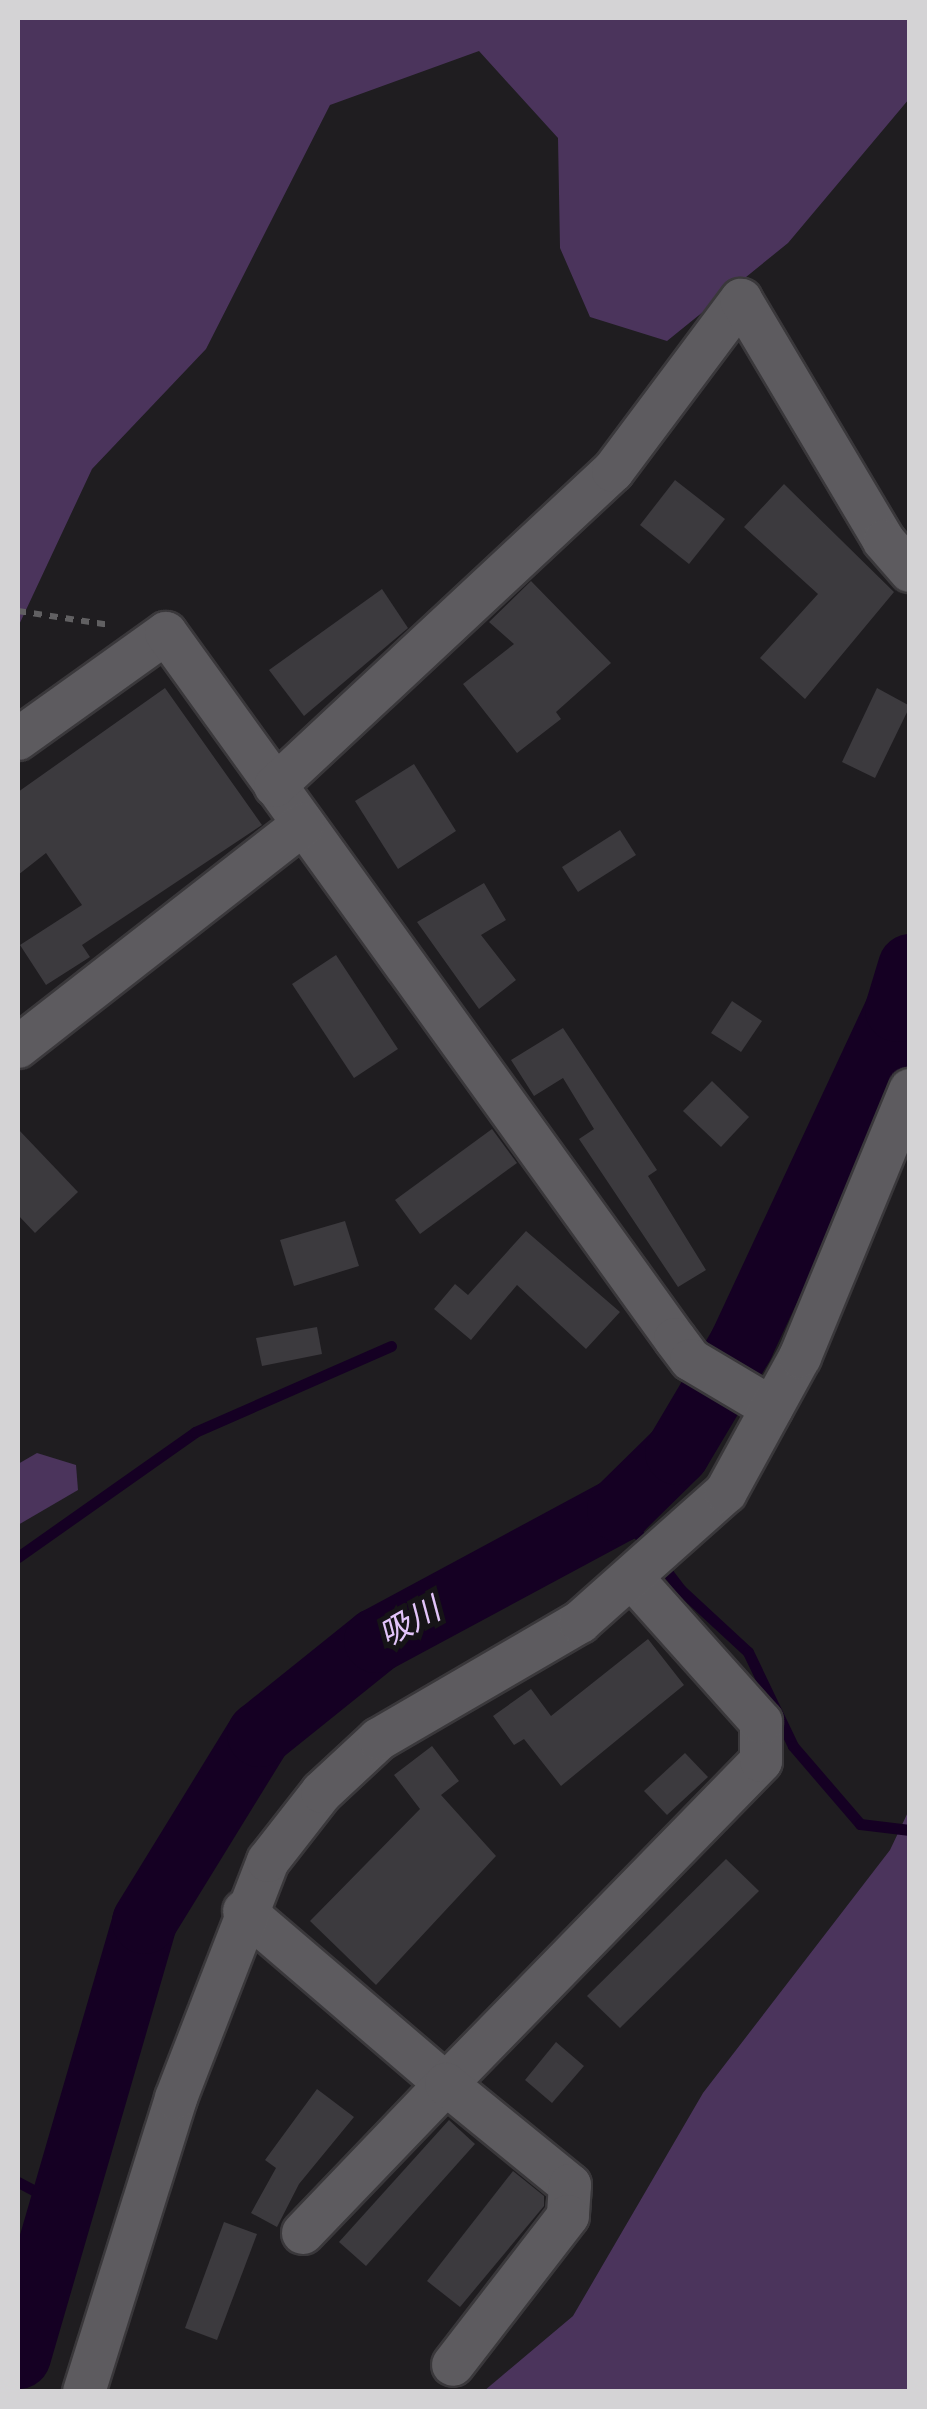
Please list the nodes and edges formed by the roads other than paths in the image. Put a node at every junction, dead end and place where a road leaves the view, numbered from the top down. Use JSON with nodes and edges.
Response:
{"nodes":[{"id":1,"x":910,"y":571,"type":"edge"},
{"id":2,"x":18,"y":739,"type":"edge"},
{"id":3,"x":275,"y":786,"type":"junction"},
{"id":4,"x":303,"y":824,"type":"junction"},
{"id":5,"x":18,"y":1046,"type":"edge"},
{"id":6,"x":910,"y":1090,"type":"edge"},
{"id":7,"x":760,"y":1400,"type":"junction"},
{"id":8,"x":634,"y":1580,"type":"junction"},
{"id":9,"x":244,"y":1911,"type":"junction"},
{"id":10,"x":446,"y":2084,"type":"junction"},
{"id":11,"x":304,"y":2233,"type":"dead end"},
{"id":12,"x":454,"y":2365,"type":"dead end"},
{"id":13,"x":84,"y":2392,"type":"edge"}],
"edges":[{"from":1,"to":3,"type":"street"},
{"from":2,"to":3,"type":"street"},
{"from":3,"to":4,"type":"street"},
{"from":4,"to":5,"type":"street"},
{"from":4,"to":7,"type":"street"},
{"from":6,"to":7,"type":"street"},
{"from":7,"to":8,"type":"street"},
{"from":8,"to":9,"type":"street"},
{"from":8,"to":10,"type":"street"},
{"from":9,"to":10,"type":"street"},
{"from":9,"to":13,"type":"street"},
{"from":10,"to":11,"type":"street"},
{"from":10,"to":12,"type":"street"}]}
